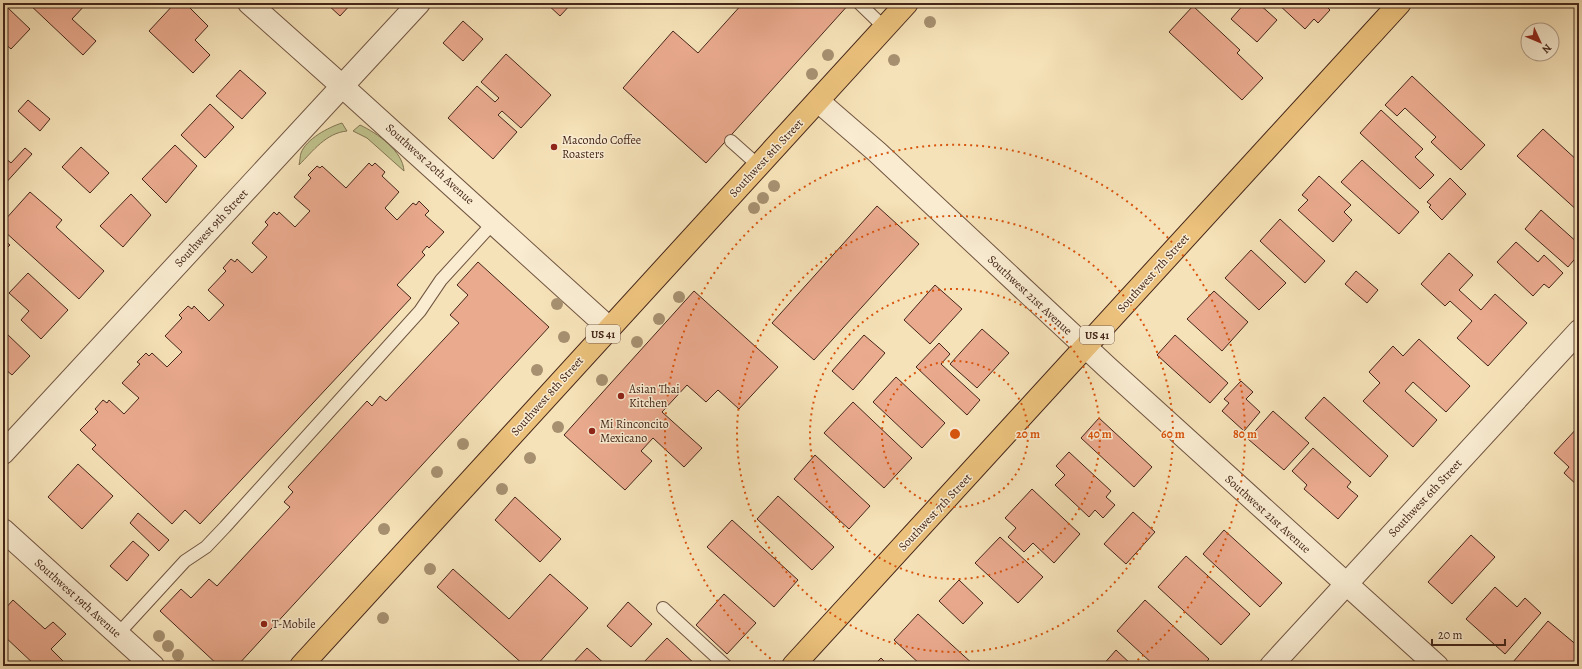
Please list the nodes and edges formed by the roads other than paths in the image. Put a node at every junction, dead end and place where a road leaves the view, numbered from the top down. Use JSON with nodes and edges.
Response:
{"nodes":[{"id":1,"x":249,"y":3,"type":"edge"},
{"id":2,"x":419,"y":3,"type":"edge"},
{"id":3,"x":859,"y":3,"type":"edge"},
{"id":4,"x":907,"y":3,"type":"edge"},
{"id":5,"x":1400,"y":3,"type":"edge"},
{"id":6,"x":885,"y":28,"type":"junction"},
{"id":7,"x":342,"y":86,"type":"junction"},
{"id":8,"x":818,"y":101,"type":"junction"},
{"id":9,"x":731,"y":141,"type":"dead end"},
{"id":10,"x":759,"y":166,"type":"junction"},
{"id":11,"x":494,"y":222,"type":"junction"},
{"id":12,"x":609,"y":328,"type":"junction"},
{"id":13,"x":1579,"y":331,"type":"edge"},
{"id":14,"x":1086,"y":347,"type":"junction"},
{"id":15,"x":3,"y":453,"type":"edge"},
{"id":16,"x":3,"y":530,"type":"edge"},
{"id":17,"x":1345,"y":584,"type":"junction"},
{"id":18,"x":663,"y":608,"type":"dead end"},
{"id":19,"x":118,"y":634,"type":"junction"},
{"id":20,"x":153,"y":666,"type":"edge"},
{"id":21,"x":302,"y":666,"type":"edge"},
{"id":22,"x":726,"y":666,"type":"edge"},
{"id":23,"x":793,"y":666,"type":"edge"},
{"id":24,"x":1271,"y":666,"type":"edge"},
{"id":25,"x":1437,"y":666,"type":"edge"}],
"edges":[{"from":1,"to":7,"type":"street","name":"Southwest 20th Avenue"},
{"from":2,"to":7,"type":"street","name":"Southwest 9th Street"},
{"from":3,"to":6,"type":"lane"},
{"from":4,"to":6,"type":"main road","name":"Southwest 8th Street","number":"US 41"},
{"from":5,"to":14,"type":"main road","name":"Southwest 7th Street","number":"US 41"},
{"from":6,"to":8,"type":"main road","name":"Southwest 8th Street","number":"US 41"},
{"from":7,"to":11,"type":"street","name":"Southwest 20th Avenue"},
{"from":7,"to":15,"type":"street","name":"Southwest 9th Street"},
{"from":8,"to":10,"type":"main road","name":"Southwest 8th Street","number":"US 41"},
{"from":8,"to":14,"type":"street","name":"Southwest 21st Avenue"},
{"from":9,"to":10,"type":"lane"},
{"from":10,"to":12,"type":"main road","name":"Southwest 8th Street","number":"US 41"},
{"from":11,"to":12,"type":"street","name":"Southwest 20th Avenue"},
{"from":11,"to":19,"type":"lane"},
{"from":12,"to":21,"type":"main road","name":"Southwest 8th Street","number":"US 41"},
{"from":13,"to":17,"type":"street","name":"Southwest 6th Street"},
{"from":14,"to":17,"type":"street","name":"Southwest 21st Avenue"},
{"from":14,"to":23,"type":"main road","name":"Southwest 7th Street","number":"US 41"},
{"from":16,"to":19,"type":"street","name":"Southwest 19th Avenue"},
{"from":17,"to":24,"type":"street","name":"Southwest 6th Street"},
{"from":17,"to":25,"type":"street","name":"Southwest 21st Avenue"},
{"from":18,"to":22,"type":"lane"},
{"from":19,"to":20,"type":"street","name":"Southwest 19th Avenue"}]}
